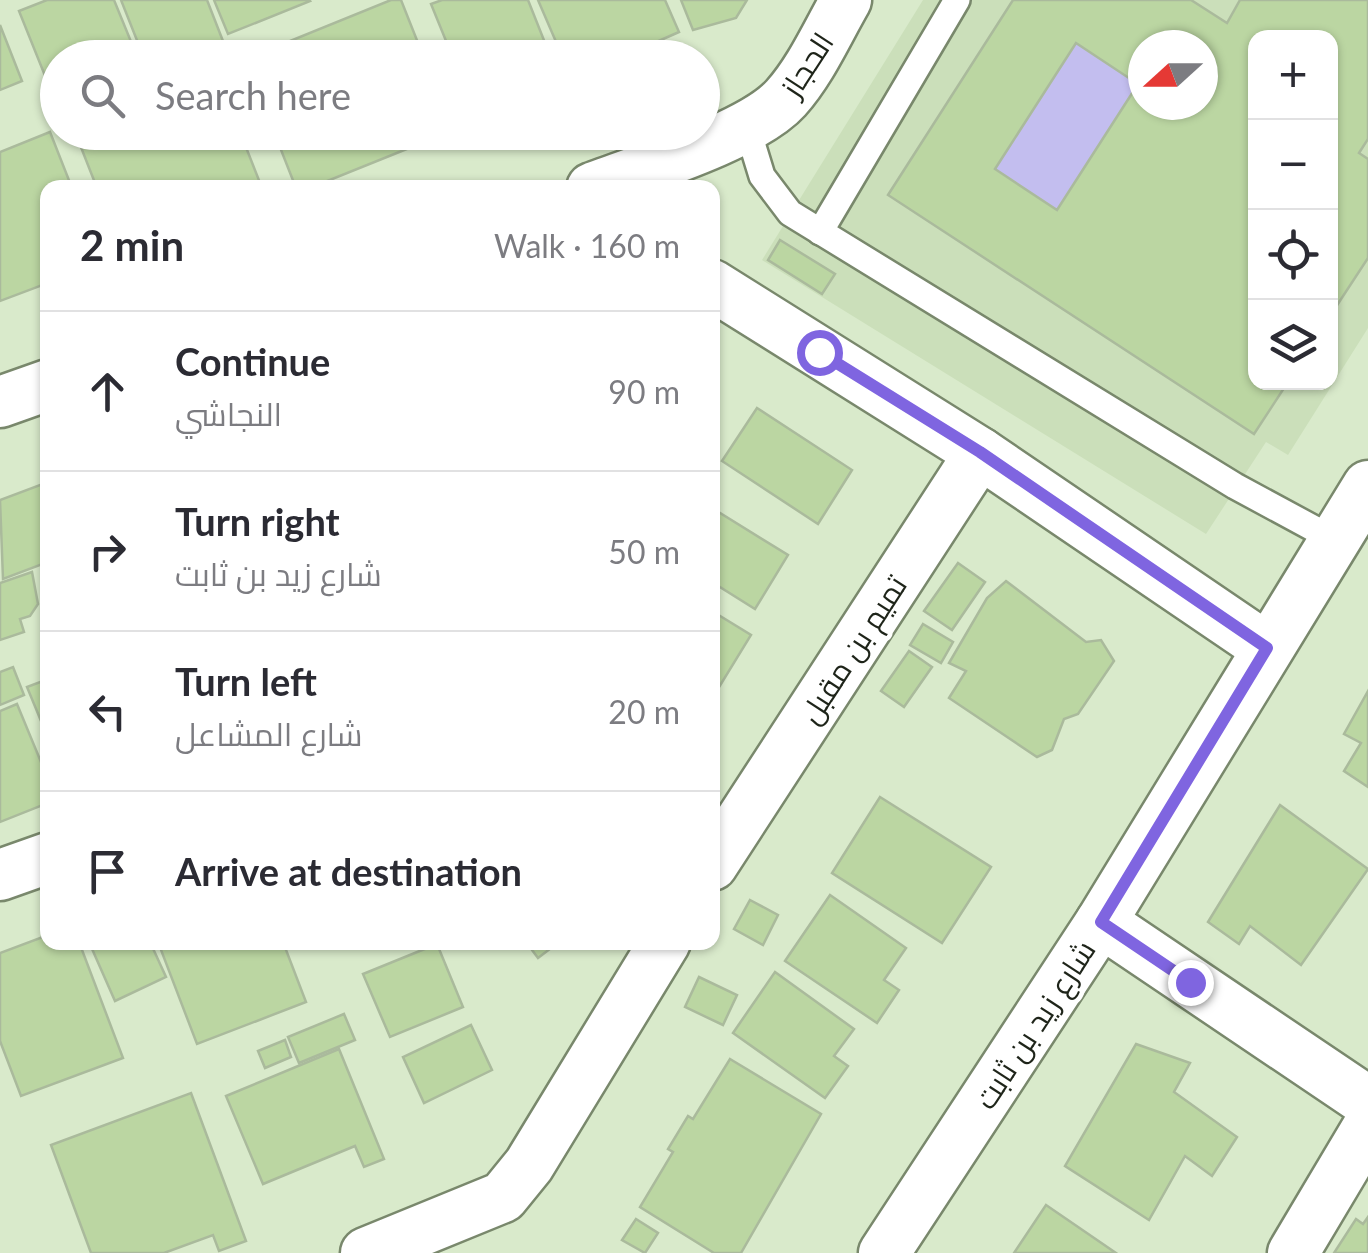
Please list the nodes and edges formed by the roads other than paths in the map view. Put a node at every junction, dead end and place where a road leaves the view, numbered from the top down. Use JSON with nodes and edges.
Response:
{"nodes":[{"id":1,"x":846,"y":0,"type":"edge"},
{"id":2,"x":957,"y":0,"type":"edge"},
{"id":3,"x":747,"y":127,"type":"junction"},
{"id":4,"x":720,"y":141,"type":"edge"},
{"id":5,"x":702,"y":150,"type":"edge"},
{"id":6,"x":648,"y":178,"type":"edge"},
{"id":7,"x":820,"y":232,"type":"junction"},
{"id":8,"x":720,"y":289,"type":"edge"},
{"id":9,"x":40,"y":388,"type":"edge"},
{"id":10,"x":0,"y":402,"type":"edge"},
{"id":11,"x":980,"y":452,"type":"junction"},
{"id":12,"x":1368,"y":486,"type":"edge"},
{"id":13,"x":1335,"y":540,"type":"junction"},
{"id":14,"x":1267,"y":648,"type":"junction"},
{"id":15,"x":720,"y":844,"type":"edge"},
{"id":16,"x":40,"y":861,"type":"edge"},
{"id":17,"x":0,"y":875,"type":"edge"},
{"id":18,"x":1101,"y":922,"type":"junction"},
{"id":19,"x":660,"y":950,"type":"edge"},
{"id":20,"x":1368,"y":1102,"type":"edge"},
{"id":21,"x":1368,"y":1126,"type":"edge"},
{"id":22,"x":366,"y":1253,"type":"edge"},
{"id":23,"x":884,"y":1253,"type":"edge"},
{"id":24,"x":1293,"y":1253,"type":"edge"}],
"edges":[{"from":1,"to":3,"type":"street","name":"الحجاز"},
{"from":2,"to":7,"type":"lane"},
{"from":3,"to":4,"type":"street","name":"الحجاز"},
{"from":3,"to":7,"type":"lane"},
{"from":5,"to":6,"type":"street","name":"الحجاز"},
{"from":7,"to":13,"type":"lane"},
{"from":8,"to":11,"type":"street"},
{"from":9,"to":10,"type":"street"},
{"from":11,"to":14,"type":"street"},
{"from":11,"to":15,"type":"street","name":"تميم بن مقبل"},
{"from":12,"to":13,"type":"street","name":"شارع زيد بن ثابت"},
{"from":13,"to":14,"type":"street","name":"شارع زيد بن ثابت"},
{"from":14,"to":18,"type":"street","name":"شارع زيد بن ثابت"},
{"from":16,"to":17,"type":"street"},
{"from":18,"to":20,"type":"street"},
{"from":18,"to":23,"type":"street","name":"شارع زيد بن ثابت"},
{"from":19,"to":22,"type":"street"},
{"from":21,"to":24,"type":"street"}]}
